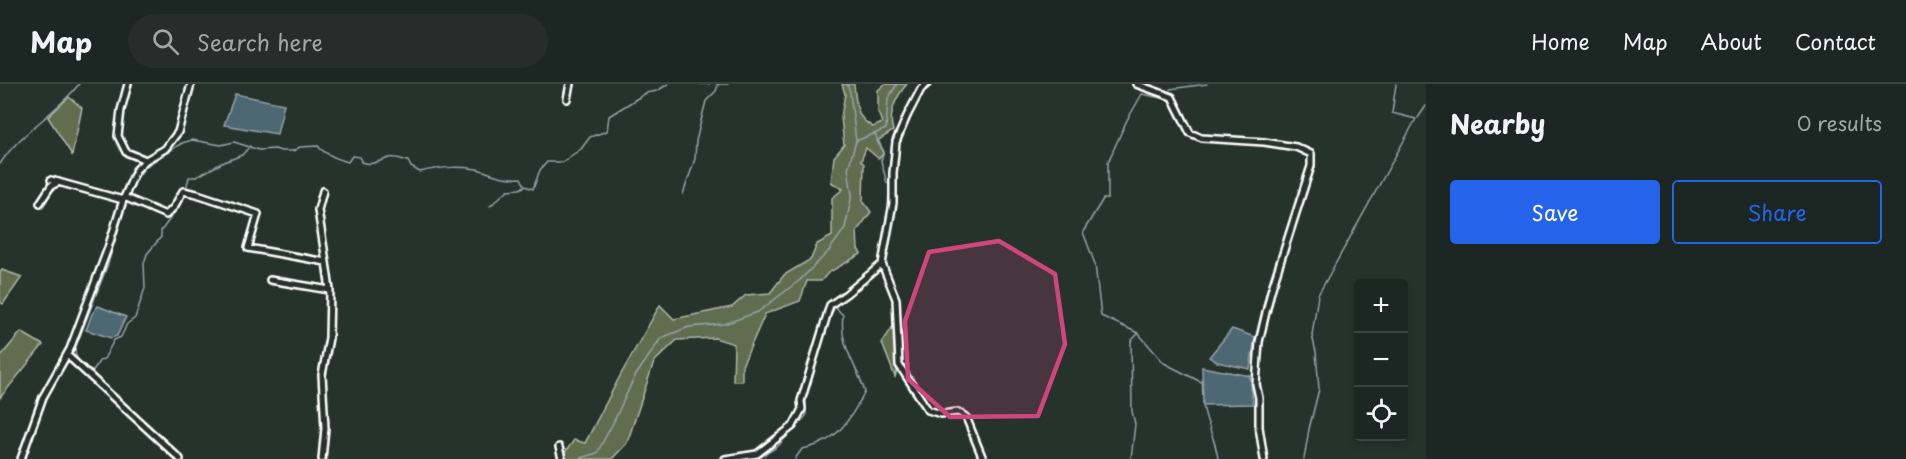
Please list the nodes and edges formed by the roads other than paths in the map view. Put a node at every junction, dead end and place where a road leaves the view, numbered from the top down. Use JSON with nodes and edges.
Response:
{"nodes":[{"id":1,"x":128,"y":84,"type":"edge"},
{"id":2,"x":191,"y":84,"type":"edge"},
{"id":3,"x":570,"y":84,"type":"edge"},
{"id":4,"x":927,"y":84,"type":"edge"},
{"id":5,"x":1136,"y":84,"type":"edge"},
{"id":6,"x":567,"y":99,"type":"dead end"},
{"id":7,"x":146,"y":160,"type":"junction"},
{"id":8,"x":51,"y":180,"type":"dead end"},
{"id":9,"x":59,"y":182,"type":"junction"},
{"id":10,"x":323,"y":191,"type":"dead end"},
{"id":11,"x":124,"y":199,"type":"junction"},
{"id":12,"x":40,"y":202,"type":"dead end"},
{"id":13,"x":326,"y":262,"type":"junction"},
{"id":14,"x":882,"y":264,"type":"junction"},
{"id":15,"x":270,"y":280,"type":"dead end"},
{"id":16,"x":330,"y":290,"type":"junction"},
{"id":17,"x":67,"y":355,"type":"junction"},
{"id":18,"x":559,"y":447,"type":"dead end"},
{"id":19,"x":757,"y":457,"type":"edge"},
{"id":20,"x":21,"y":459,"type":"edge"},
{"id":21,"x":180,"y":459,"type":"edge"},
{"id":22,"x":322,"y":459,"type":"edge"},
{"id":23,"x":562,"y":459,"type":"edge"},
{"id":24,"x":725,"y":459,"type":"edge"},
{"id":25,"x":983,"y":459,"type":"edge"},
{"id":26,"x":1264,"y":459,"type":"edge"}],
"edges":[{"from":1,"to":7,"type":"street"},
{"from":2,"to":7,"type":"street"},
{"from":3,"to":6,"type":"street"},
{"from":4,"to":14,"type":"street"},
{"from":5,"to":26,"type":"street"},
{"from":7,"to":11,"type":"street"},
{"from":8,"to":9,"type":"street"},
{"from":9,"to":11,"type":"street"},
{"from":9,"to":12,"type":"street"},
{"from":10,"to":13,"type":"street"},
{"from":11,"to":13,"type":"street"},
{"from":11,"to":17,"type":"street"},
{"from":13,"to":16,"type":"street"},
{"from":14,"to":19,"type":"street"},
{"from":14,"to":25,"type":"street"},
{"from":15,"to":16,"type":"street"},
{"from":16,"to":22,"type":"street"},
{"from":17,"to":20,"type":"street"},
{"from":17,"to":21,"type":"street"},
{"from":18,"to":23,"type":"street"},
{"from":19,"to":24,"type":"street"}]}
